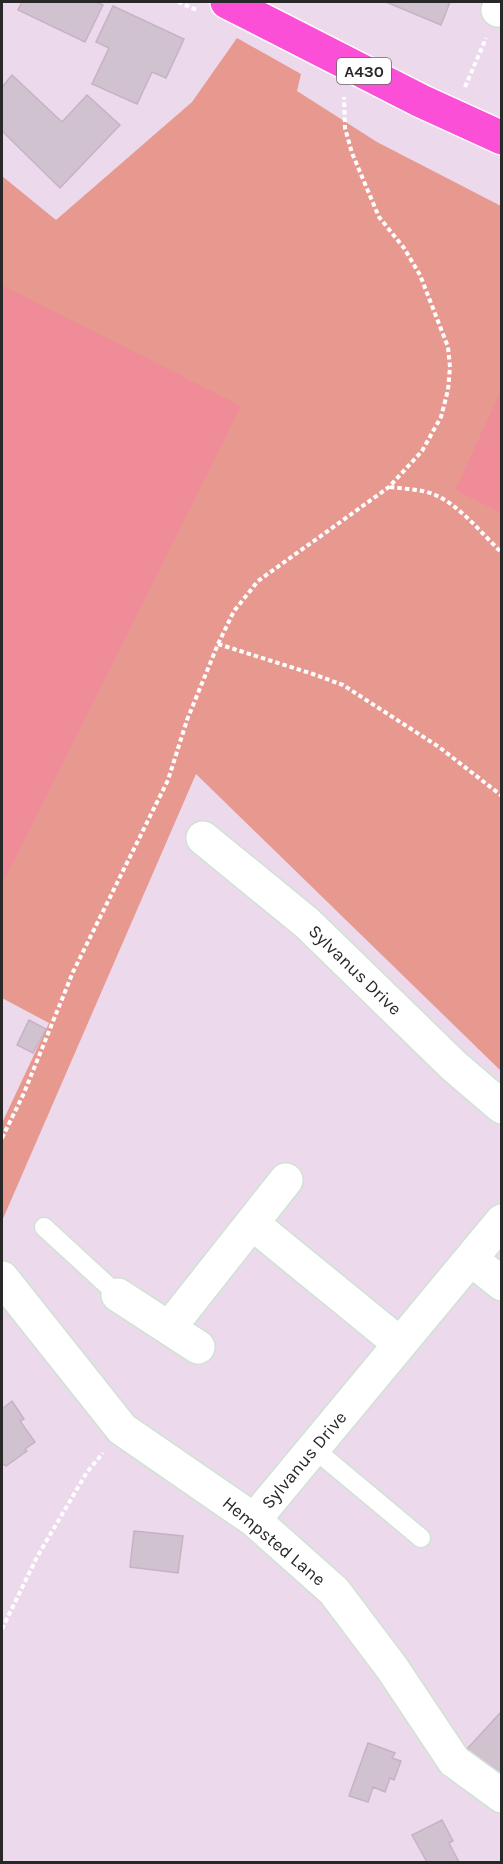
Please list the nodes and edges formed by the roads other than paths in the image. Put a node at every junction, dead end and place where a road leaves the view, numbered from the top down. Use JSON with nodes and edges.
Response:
{"nodes":[{"id":1,"x":227,"y":2,"type":"edge"},
{"id":2,"x":501,"y":138,"type":"edge"},
{"id":3,"x":203,"y":838,"type":"dead end"},
{"id":4,"x":501,"y":1107,"type":"edge"},
{"id":5,"x":286,"y":1180,"type":"dead end"},
{"id":6,"x":501,"y":1221,"type":"edge"},
{"id":7,"x":253,"y":1224,"type":"junction"},
{"id":8,"x":44,"y":1227,"type":"dead end"},
{"id":9,"x":471,"y":1259,"type":"junction"},
{"id":10,"x":2,"y":1278,"type":"edge"},
{"id":11,"x":501,"y":1284,"type":"edge"},
{"id":12,"x":118,"y":1294,"type":"joint"},
{"id":13,"x":170,"y":1328,"type":"junction"},
{"id":14,"x":400,"y":1344,"type":"junction"},
{"id":15,"x":198,"y":1347,"type":"dead end"},
{"id":16,"x":314,"y":1448,"type":"junction"},
{"id":17,"x":254,"y":1520,"type":"junction"},
{"id":18,"x":421,"y":1538,"type":"dead end"},
{"id":19,"x":501,"y":1796,"type":"edge"}],
"edges":[{"from":1,"to":2,"type":"main road","number":"A430"},
{"from":3,"to":4,"type":"street","name":"Sylvanus Drive"},
{"from":5,"to":7,"type":"street"},
{"from":6,"to":9,"type":"street","name":"Sylvanus Drive"},
{"from":7,"to":13,"type":"street"},
{"from":7,"to":14,"type":"street"},
{"from":8,"to":12,"type":"lane"},
{"from":9,"to":11,"type":"street"},
{"from":9,"to":14,"type":"street","name":"Sylvanus Drive"},
{"from":10,"to":17,"type":"street","name":"Hempsted Lane"},
{"from":12,"to":13,"type":"street"},
{"from":13,"to":15,"type":"street"},
{"from":14,"to":16,"type":"street","name":"Sylvanus Drive"},
{"from":16,"to":17,"type":"street","name":"Sylvanus Drive"},
{"from":16,"to":18,"type":"lane"},
{"from":17,"to":19,"type":"street","name":"Hempsted Lane"}]}
